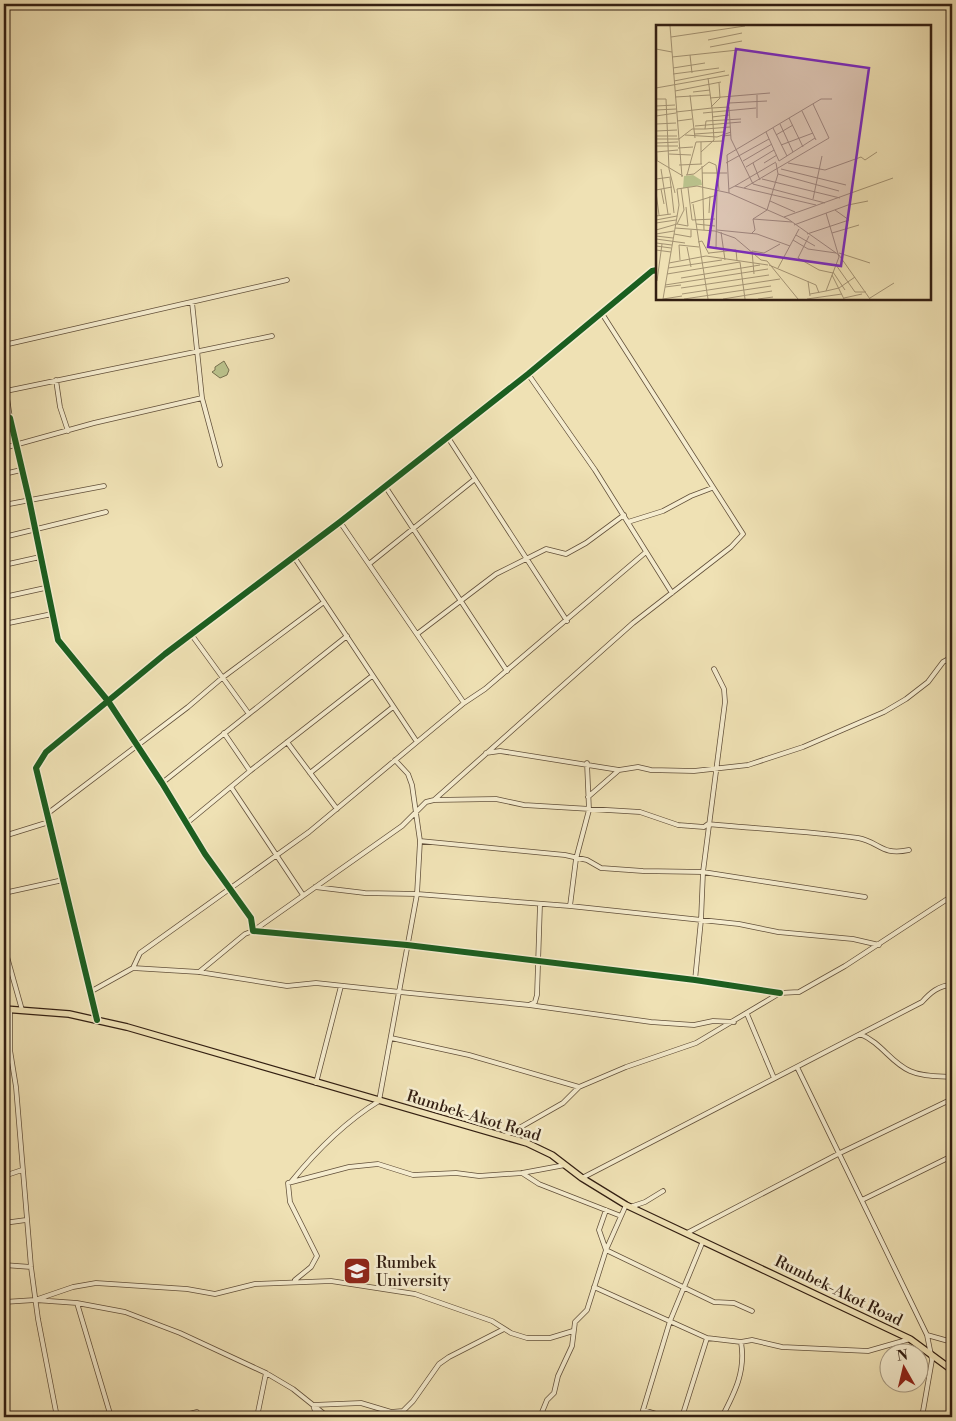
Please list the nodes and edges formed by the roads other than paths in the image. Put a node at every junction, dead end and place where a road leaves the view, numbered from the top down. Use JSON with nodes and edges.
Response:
{"nodes":[{"id":1,"x":19,"y":4,"type":"edge"},
{"id":2,"x":4,"y":6,"type":"edge"},
{"id":3,"x":656,"y":270,"type":"edge"},
{"id":4,"x":287,"y":280,"type":"dead end"},
{"id":5,"x":192,"y":302,"type":"junction"},
{"id":6,"x":601,"y":312,"type":"junction"},
{"id":7,"x":272,"y":336,"type":"dead end"},
{"id":8,"x":4,"y":345,"type":"edge"},
{"id":9,"x":196,"y":351,"type":"junction"},
{"id":10,"x":528,"y":374,"type":"junction"},
{"id":11,"x":4,"y":377,"type":"edge"},
{"id":12,"x":56,"y":380,"type":"junction"},
{"id":13,"x":6,"y":391,"type":"junction"},
{"id":14,"x":202,"y":398,"type":"junction"},
{"id":15,"x":10,"y":418,"type":"junction"},
{"id":16,"x":4,"y":419,"type":"edge"},
{"id":17,"x":68,"y":431,"type":"junction"},
{"id":18,"x":447,"y":436,"type":"junction"},
{"id":19,"x":16,"y":446,"type":"junction"},
{"id":20,"x":4,"y":448,"type":"edge"},
{"id":21,"x":220,"y":465,"type":"dead end"},
{"id":22,"x":22,"y":470,"type":"junction"},
{"id":23,"x":4,"y":474,"type":"edge"},
{"id":24,"x":474,"y":479,"type":"junction"},
{"id":25,"x":104,"y":486,"type":"dead end"},
{"id":26,"x":385,"y":486,"type":"junction"},
{"id":27,"x":712,"y":488,"type":"junction"},
{"id":28,"x":29,"y":499,"type":"junction"},
{"id":29,"x":4,"y":505,"type":"edge"},
{"id":30,"x":106,"y":512,"type":"dead end"},
{"id":31,"x":624,"y":515,"type":"junction"},
{"id":32,"x":340,"y":522,"type":"junction"},
{"id":33,"x":628,"y":522,"type":"junction"},
{"id":34,"x":413,"y":528,"type":"junction"},
{"id":35,"x":36,"y":530,"type":"junction"},
{"id":36,"x":4,"y":537,"type":"edge"},
{"id":37,"x":646,"y":552,"type":"junction"},
{"id":38,"x":40,"y":557,"type":"junction"},
{"id":39,"x":294,"y":557,"type":"junction"},
{"id":40,"x":526,"y":558,"type":"junction"},
{"id":41,"x":370,"y":564,"type":"junction"},
{"id":42,"x":4,"y":565,"type":"edge"},
{"id":43,"x":45,"y":588,"type":"junction"},
{"id":44,"x":672,"y":593,"type":"junction"},
{"id":45,"x":4,"y":597,"type":"edge"},
{"id":46,"x":324,"y":602,"type":"junction"},
{"id":47,"x":461,"y":602,"type":"junction"},
{"id":48,"x":52,"y":614,"type":"junction"},
{"id":49,"x":567,"y":621,"type":"junction"},
{"id":50,"x":4,"y":624,"type":"edge"},
{"id":51,"x":191,"y":634,"type":"junction"},
{"id":52,"x":417,"y":634,"type":"junction"},
{"id":53,"x":347,"y":636,"type":"junction"},
{"id":54,"x":952,"y":657,"type":"edge"},
{"id":55,"x":714,"y":669,"type":"dead end"},
{"id":56,"x":507,"y":671,"type":"junction"},
{"id":57,"x":372,"y":676,"type":"junction"},
{"id":58,"x":222,"y":678,"type":"junction"},
{"id":59,"x":108,"y":701,"type":"junction"},
{"id":60,"x":464,"y":703,"type":"junction"},
{"id":61,"x":393,"y":707,"type":"junction"},
{"id":62,"x":249,"y":714,"type":"junction"},
{"id":63,"x":224,"y":733,"type":"junction"},
{"id":64,"x":286,"y":742,"type":"junction"},
{"id":65,"x":417,"y":742,"type":"junction"},
{"id":66,"x":137,"y":744,"type":"junction"},
{"id":67,"x":484,"y":754,"type":"junction"},
{"id":68,"x":395,"y":760,"type":"junction"},
{"id":69,"x":587,"y":763,"type":"junction"},
{"id":70,"x":716,"y":769,"type":"junction"},
{"id":71,"x":619,"y":770,"type":"junction"},
{"id":72,"x":250,"y":771,"type":"junction"},
{"id":73,"x":310,"y":773,"type":"junction"},
{"id":74,"x":162,"y":783,"type":"junction"},
{"id":75,"x":231,"y":787,"type":"junction"},
{"id":76,"x":588,"y":797,"type":"junction"},
{"id":77,"x":434,"y":800,"type":"junction"},
{"id":78,"x":337,"y":810,"type":"junction"},
{"id":79,"x":589,"y":810,"type":"junction"},
{"id":80,"x":416,"y":812,"type":"junction"},
{"id":81,"x":47,"y":814,"type":"junction"},
{"id":82,"x":49,"y":822,"type":"junction"},
{"id":83,"x":187,"y":823,"type":"junction"},
{"id":84,"x":708,"y":824,"type":"junction"},
{"id":85,"x":4,"y":836,"type":"edge"},
{"id":86,"x":420,"y":841,"type":"junction"},
{"id":87,"x":909,"y":850,"type":"dead end"},
{"id":88,"x":278,"y":855,"type":"junction"},
{"id":89,"x":576,"y":859,"type":"junction"},
{"id":90,"x":703,"y":872,"type":"junction"},
{"id":91,"x":63,"y":880,"type":"junction"},
{"id":92,"x":315,"y":887,"type":"junction"},
{"id":93,"x":231,"y":888,"type":"junction"},
{"id":94,"x":4,"y":893,"type":"edge"},
{"id":95,"x":417,"y":894,"type":"junction"},
{"id":96,"x":304,"y":895,"type":"junction"},
{"id":97,"x":952,"y":896,"type":"edge"},
{"id":98,"x":865,"y":897,"type":"dead end"},
{"id":99,"x":540,"y":904,"type":"junction"},
{"id":100,"x":570,"y":906,"type":"junction"},
{"id":101,"x":701,"y":920,"type":"junction"},
{"id":102,"x":253,"y":931,"type":"junction"},
{"id":103,"x":407,"y":944,"type":"junction"},
{"id":104,"x":879,"y":945,"type":"junction"},
{"id":105,"x":4,"y":946,"type":"edge"},
{"id":106,"x":536,"y":961,"type":"junction"},
{"id":107,"x":133,"y":968,"type":"junction"},
{"id":108,"x":199,"y":972,"type":"junction"},
{"id":109,"x":695,"y":980,"type":"junction"},
{"id":110,"x":952,"y":985,"type":"edge"},
{"id":111,"x":341,"y":986,"type":"junction"},
{"id":112,"x":90,"y":992,"type":"junction"},
{"id":113,"x":400,"y":992,"type":"junction"},
{"id":114,"x":780,"y":993,"type":"junction"},
{"id":115,"x":529,"y":1005,"type":"junction"},
{"id":116,"x":7,"y":1009,"type":"edge"},
{"id":117,"x":22,"y":1010,"type":"junction"},
{"id":118,"x":747,"y":1014,"type":"junction"},
{"id":119,"x":97,"y":1020,"type":"junction"},
{"id":120,"x":734,"y":1022,"type":"junction"},
{"id":121,"x":860,"y":1034,"type":"junction"},
{"id":122,"x":391,"y":1038,"type":"junction"},
{"id":123,"x":10,"y":1050,"type":"junction"},
{"id":124,"x":4,"y":1051,"type":"edge"},
{"id":125,"x":797,"y":1067,"type":"junction"},
{"id":126,"x":952,"y":1077,"type":"edge"},
{"id":127,"x":774,"y":1078,"type":"junction"},
{"id":128,"x":316,"y":1083,"type":"junction"},
{"id":129,"x":579,"y":1087,"type":"junction"},
{"id":130,"x":952,"y":1099,"type":"edge"},
{"id":131,"x":379,"y":1100,"type":"junction"},
{"id":132,"x":505,"y":1136,"type":"junction"},
{"id":133,"x":840,"y":1153,"type":"junction"},
{"id":134,"x":952,"y":1156,"type":"edge"},
{"id":135,"x":565,"y":1165,"type":"junction"},
{"id":136,"x":22,"y":1170,"type":"junction"},
{"id":137,"x":522,"y":1173,"type":"junction"},
{"id":138,"x":4,"y":1176,"type":"edge"},
{"id":139,"x":582,"y":1178,"type":"junction"},
{"id":140,"x":291,"y":1182,"type":"junction"},
{"id":141,"x":663,"y":1191,"type":"dead end"},
{"id":142,"x":862,"y":1200,"type":"junction"},
{"id":143,"x":628,"y":1206,"type":"junction"},
{"id":144,"x":606,"y":1210,"type":"junction"},
{"id":145,"x":621,"y":1216,"type":"junction"},
{"id":146,"x":26,"y":1220,"type":"junction"},
{"id":147,"x":4,"y":1223,"type":"edge"},
{"id":148,"x":687,"y":1233,"type":"junction"},
{"id":149,"x":703,"y":1240,"type":"junction"},
{"id":150,"x":606,"y":1250,"type":"junction"},
{"id":151,"x":4,"y":1265,"type":"edge"},
{"id":152,"x":30,"y":1267,"type":"junction"},
{"id":153,"x":294,"y":1281,"type":"junction"},
{"id":154,"x":683,"y":1286,"type":"junction"},
{"id":155,"x":594,"y":1287,"type":"junction"},
{"id":156,"x":34,"y":1300,"type":"junction"},
{"id":157,"x":4,"y":1302,"type":"edge"},
{"id":158,"x":77,"y":1303,"type":"junction"},
{"id":159,"x":752,"y":1311,"type":"dead end"},
{"id":160,"x":670,"y":1321,"type":"junction"},
{"id":161,"x":504,"y":1329,"type":"junction"},
{"id":162,"x":573,"y":1331,"type":"junction"},
{"id":163,"x":927,"y":1335,"type":"junction"},
{"id":164,"x":707,"y":1338,"type":"junction"},
{"id":165,"x":910,"y":1339,"type":"junction"},
{"id":166,"x":742,"y":1342,"type":"junction"},
{"id":167,"x":952,"y":1342,"type":"edge"},
{"id":168,"x":929,"y":1351,"type":"junction"},
{"id":169,"x":952,"y":1370,"type":"edge"},
{"id":170,"x":266,"y":1373,"type":"junction"},
{"id":171,"x":313,"y":1405,"type":"junction"},
{"id":172,"x":57,"y":1417,"type":"edge"},
{"id":173,"x":111,"y":1417,"type":"edge"},
{"id":174,"x":178,"y":1417,"type":"edge"},
{"id":175,"x":199,"y":1417,"type":"edge"},
{"id":176,"x":257,"y":1417,"type":"edge"},
{"id":177,"x":316,"y":1417,"type":"edge"},
{"id":178,"x":328,"y":1417,"type":"edge"},
{"id":179,"x":540,"y":1417,"type":"edge"},
{"id":180,"x":666,"y":1417,"type":"edge"},
{"id":181,"x":682,"y":1417,"type":"edge"},
{"id":182,"x":722,"y":1417,"type":"edge"},
{"id":183,"x":922,"y":1417,"type":"edge"}],
"edges":[{"from":1,"to":2,"type":"street"},
{"from":3,"to":6,"type":"street"},
{"from":4,"to":5,"type":"street"},
{"from":5,"to":8,"type":"street"},
{"from":5,"to":9,"type":"street"},
{"from":6,"to":10,"type":"street"},
{"from":6,"to":27,"type":"street"},
{"from":7,"to":9,"type":"street"},
{"from":9,"to":12,"type":"street"},
{"from":9,"to":14,"type":"street"},
{"from":10,"to":18,"type":"street"},
{"from":10,"to":31,"type":"street"},
{"from":11,"to":13,"type":"street"},
{"from":12,"to":13,"type":"street"},
{"from":12,"to":17,"type":"street"},
{"from":13,"to":15,"type":"street"},
{"from":14,"to":17,"type":"street"},
{"from":14,"to":21,"type":"street"},
{"from":15,"to":16,"type":"street"},
{"from":15,"to":19,"type":"street"},
{"from":17,"to":19,"type":"street"},
{"from":18,"to":24,"type":"street"},
{"from":18,"to":26,"type":"street"},
{"from":19,"to":20,"type":"street"},
{"from":19,"to":22,"type":"street"},
{"from":22,"to":23,"type":"street"},
{"from":22,"to":28,"type":"street"},
{"from":24,"to":34,"type":"street"},
{"from":24,"to":40,"type":"street"},
{"from":25,"to":28,"type":"street"},
{"from":26,"to":32,"type":"street"},
{"from":26,"to":34,"type":"street"},
{"from":27,"to":33,"type":"street"},
{"from":27,"to":44,"type":"street"},
{"from":28,"to":29,"type":"street"},
{"from":28,"to":35,"type":"street"},
{"from":30,"to":35,"type":"street"},
{"from":31,"to":33,"type":"street"},
{"from":31,"to":40,"type":"street"},
{"from":32,"to":39,"type":"street"},
{"from":32,"to":41,"type":"street"},
{"from":33,"to":37,"type":"street"},
{"from":34,"to":41,"type":"street"},
{"from":34,"to":47,"type":"street"},
{"from":35,"to":36,"type":"street"},
{"from":35,"to":38,"type":"street"},
{"from":37,"to":44,"type":"street"},
{"from":37,"to":49,"type":"street"},
{"from":38,"to":42,"type":"street"},
{"from":38,"to":43,"type":"street"},
{"from":39,"to":46,"type":"street"},
{"from":39,"to":51,"type":"street"},
{"from":40,"to":47,"type":"street"},
{"from":40,"to":49,"type":"street"},
{"from":41,"to":52,"type":"street"},
{"from":43,"to":45,"type":"street"},
{"from":43,"to":48,"type":"street"},
{"from":44,"to":67,"type":"street"},
{"from":46,"to":53,"type":"street"},
{"from":46,"to":58,"type":"street"},
{"from":47,"to":52,"type":"street"},
{"from":47,"to":56,"type":"street"},
{"from":48,"to":50,"type":"street"},
{"from":48,"to":59,"type":"street"},
{"from":49,"to":56,"type":"street"},
{"from":51,"to":58,"type":"street"},
{"from":51,"to":59,"type":"street"},
{"from":52,"to":60,"type":"street"},
{"from":53,"to":57,"type":"street"},
{"from":53,"to":62,"type":"street"},
{"from":54,"to":70,"type":"street"},
{"from":55,"to":70,"type":"street"},
{"from":56,"to":60,"type":"street"},
{"from":57,"to":61,"type":"street"},
{"from":57,"to":64,"type":"street"},
{"from":58,"to":62,"type":"street"},
{"from":58,"to":66,"type":"street"},
{"from":59,"to":66,"type":"street"},
{"from":59,"to":81,"type":"street"},
{"from":60,"to":65,"type":"street"},
{"from":61,"to":65,"type":"street"},
{"from":61,"to":73,"type":"street"},
{"from":62,"to":63,"type":"street"},
{"from":63,"to":72,"type":"street"},
{"from":63,"to":74,"type":"street"},
{"from":64,"to":72,"type":"street"},
{"from":64,"to":73,"type":"street"},
{"from":65,"to":68,"type":"street"},
{"from":66,"to":74,"type":"street"},
{"from":66,"to":81,"type":"street"},
{"from":67,"to":69,"type":"street"},
{"from":67,"to":77,"type":"street"},
{"from":68,"to":78,"type":"street"},
{"from":68,"to":80,"type":"street"},
{"from":69,"to":71,"type":"street"},
{"from":69,"to":76,"type":"street"},
{"from":70,"to":71,"type":"street"},
{"from":70,"to":84,"type":"street"},
{"from":71,"to":76,"type":"street"},
{"from":72,"to":75,"type":"street"},
{"from":73,"to":78,"type":"street"},
{"from":74,"to":83,"type":"street"},
{"from":75,"to":83,"type":"street"},
{"from":75,"to":88,"type":"street"},
{"from":76,"to":79,"type":"street"},
{"from":77,"to":79,"type":"street"},
{"from":77,"to":80,"type":"street"},
{"from":78,"to":88,"type":"street"},
{"from":79,"to":84,"type":"street"},
{"from":79,"to":89,"type":"street"},
{"from":80,"to":86,"type":"street"},
{"from":80,"to":92,"type":"street"},
{"from":81,"to":82,"type":"street"},
{"from":82,"to":85,"type":"street"},
{"from":82,"to":91,"type":"street"},
{"from":83,"to":93,"type":"street"},
{"from":84,"to":87,"type":"street"},
{"from":84,"to":90,"type":"street"},
{"from":86,"to":89,"type":"street"},
{"from":86,"to":95,"type":"street"},
{"from":88,"to":93,"type":"street"},
{"from":88,"to":96,"type":"street"},
{"from":89,"to":90,"type":"street"},
{"from":89,"to":100,"type":"street"},
{"from":90,"to":98,"type":"street"},
{"from":90,"to":101,"type":"street"},
{"from":91,"to":94,"type":"street"},
{"from":91,"to":112,"type":"street"},
{"from":92,"to":95,"type":"street"},
{"from":92,"to":96,"type":"street"},
{"from":93,"to":102,"type":"street"},
{"from":93,"to":107,"type":"street"},
{"from":95,"to":99,"type":"street"},
{"from":95,"to":103,"type":"street"},
{"from":96,"to":102,"type":"street"},
{"from":97,"to":104,"type":"street"},
{"from":99,"to":100,"type":"street"},
{"from":99,"to":106,"type":"street"},
{"from":100,"to":101,"type":"street"},
{"from":101,"to":104,"type":"street"},
{"from":101,"to":109,"type":"street"},
{"from":102,"to":103,"type":"street"},
{"from":102,"to":108,"type":"street"},
{"from":103,"to":106,"type":"street"},
{"from":103,"to":113,"type":"street"},
{"from":104,"to":114,"type":"street"},
{"from":105,"to":117,"type":"street"},
{"from":106,"to":109,"type":"street"},
{"from":106,"to":115,"type":"street"},
{"from":107,"to":108,"type":"street"},
{"from":107,"to":112,"type":"street"},
{"from":108,"to":111,"type":"street"},
{"from":109,"to":114,"type":"street"},
{"from":110,"to":121,"type":"street"},
{"from":111,"to":113,"type":"street"},
{"from":111,"to":128,"type":"street"},
{"from":112,"to":119,"type":"street"},
{"from":113,"to":115,"type":"street"},
{"from":113,"to":122,"type":"street"},
{"from":114,"to":118,"type":"street"},
{"from":115,"to":120,"type":"street"},
{"from":116,"to":117,"type":"main road","name":"Rumbek-Akot Road"},
{"from":116,"to":123,"type":"street"},
{"from":117,"to":119,"type":"main road","name":"Rumbek-Akot Road"},
{"from":118,"to":120,"type":"street"},
{"from":118,"to":127,"type":"street"},
{"from":119,"to":128,"type":"main road","name":"Rumbek-Akot Road"},
{"from":120,"to":129,"type":"street"},
{"from":121,"to":125,"type":"street"},
{"from":121,"to":126,"type":"street"},
{"from":122,"to":129,"type":"street"},
{"from":122,"to":131,"type":"street"},
{"from":123,"to":124,"type":"street"},
{"from":123,"to":136,"type":"street"},
{"from":125,"to":127,"type":"street"},
{"from":125,"to":133,"type":"street"},
{"from":127,"to":139,"type":"street"},
{"from":128,"to":131,"type":"main road","name":"Rumbek-Akot Road"},
{"from":129,"to":132,"type":"street"},
{"from":130,"to":133,"type":"street"},
{"from":131,"to":132,"type":"main road","name":"Rumbek-Akot Road"},
{"from":131,"to":140,"type":"street"},
{"from":132,"to":135,"type":"main road","name":"Rumbek-Akot Road"},
{"from":133,"to":142,"type":"street"},
{"from":133,"to":148,"type":"street"},
{"from":134,"to":142,"type":"street"},
{"from":135,"to":137,"type":"street"},
{"from":135,"to":139,"type":"main road","name":"Rumbek-Akot Road"},
{"from":136,"to":138,"type":"street"},
{"from":136,"to":146,"type":"street"},
{"from":137,"to":140,"type":"street"},
{"from":137,"to":144,"type":"street"},
{"from":139,"to":143,"type":"main road","name":"Rumbek-Akot Road"},
{"from":140,"to":153,"type":"street"},
{"from":141,"to":143,"type":"street"},
{"from":142,"to":163,"type":"street"},
{"from":143,"to":145,"type":"street"},
{"from":143,"to":148,"type":"main road","name":"Rumbek-Akot Road"},
{"from":144,"to":145,"type":"street"},
{"from":144,"to":150,"type":"street"},
{"from":145,"to":150,"type":"street"},
{"from":146,"to":147,"type":"street"},
{"from":146,"to":152,"type":"street"},
{"from":148,"to":149,"type":"main road","name":"Rumbek-Akot Road"},
{"from":149,"to":154,"type":"street"},
{"from":149,"to":165,"type":"main road","name":"Rumbek-Akot Road"},
{"from":150,"to":154,"type":"street"},
{"from":150,"to":155,"type":"street"},
{"from":151,"to":152,"type":"street"},
{"from":152,"to":156,"type":"street"},
{"from":153,"to":156,"type":"street"},
{"from":153,"to":161,"type":"street"},
{"from":154,"to":159,"type":"street"},
{"from":154,"to":160,"type":"street"},
{"from":155,"to":160,"type":"street"},
{"from":155,"to":162,"type":"street"},
{"from":156,"to":157,"type":"street"},
{"from":156,"to":158,"type":"street"},
{"from":156,"to":172,"type":"street"},
{"from":158,"to":170,"type":"street"},
{"from":158,"to":173,"type":"street"},
{"from":160,"to":164,"type":"street"},
{"from":160,"to":180,"type":"street"},
{"from":161,"to":162,"type":"street"},
{"from":161,"to":171,"type":"street"},
{"from":162,"to":179,"type":"street"},
{"from":163,"to":167,"type":"street"},
{"from":163,"to":168,"type":"street"},
{"from":164,"to":166,"type":"street"},
{"from":164,"to":181,"type":"street"},
{"from":165,"to":166,"type":"street"},
{"from":165,"to":168,"type":"main road","name":"Rumbek-Akot Road"},
{"from":166,"to":182,"type":"street"},
{"from":168,"to":169,"type":"main road","name":"Rumbek-Akot Road"},
{"from":168,"to":183,"type":"street"},
{"from":170,"to":171,"type":"street"},
{"from":170,"to":176,"type":"street"},
{"from":171,"to":177,"type":"street"},
{"from":171,"to":178,"type":"street"},
{"from":174,"to":175,"type":"street"}]}
